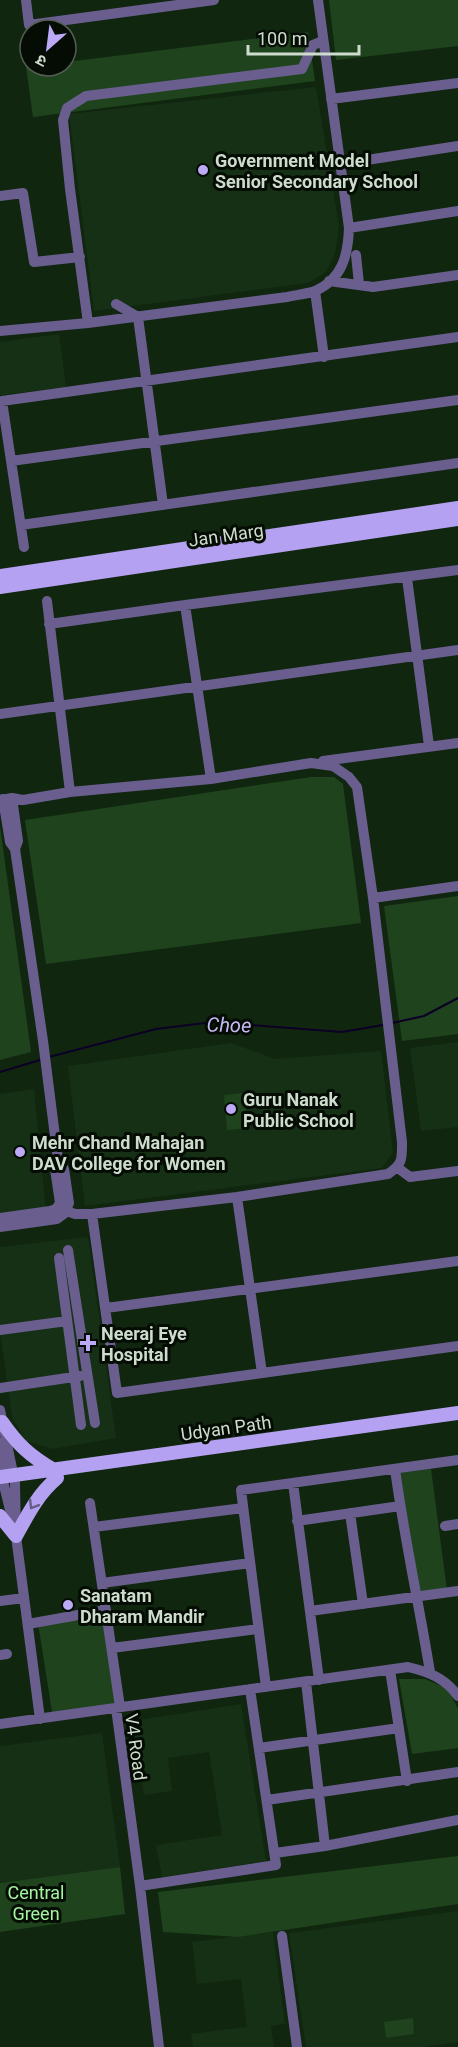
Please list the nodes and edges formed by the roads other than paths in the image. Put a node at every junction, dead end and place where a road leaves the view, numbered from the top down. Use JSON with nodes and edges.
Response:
{"nodes":[{"id":1,"x":26,"y":0,"type":"edge"},
{"id":2,"x":214,"y":0,"type":"edge"},
{"id":3,"x":318,"y":0,"type":"edge"},
{"id":4,"x":160,"y":4,"type":"edge"},
{"id":5,"x":323,"y":41,"type":"junction"},
{"id":6,"x":458,"y":83,"type":"edge"},
{"id":7,"x":331,"y":99,"type":"junction"},
{"id":8,"x":458,"y":146,"type":"edge"},
{"id":9,"x":341,"y":164,"type":"junction"},
{"id":10,"x":0,"y":196,"type":"edge"},
{"id":11,"x":458,"y":211,"type":"edge"},
{"id":12,"x":349,"y":228,"type":"junction"},
{"id":13,"x":356,"y":255,"type":"dead end"},
{"id":14,"x":80,"y":257,"type":"junction"},
{"id":15,"x":458,"y":275,"type":"edge"},
{"id":16,"x":329,"y":281,"type":"junction"},
{"id":17,"x":359,"y":284,"type":"junction"},
{"id":18,"x":315,"y":291,"type":"junction"},
{"id":19,"x":116,"y":304,"type":"dead end"},
{"id":20,"x":138,"y":317,"type":"junction"},
{"id":21,"x":88,"y":323,"type":"junction"},
{"id":22,"x":0,"y":331,"type":"edge"},
{"id":23,"x":458,"y":337,"type":"edge"},
{"id":24,"x":324,"y":357,"type":"junction"},
{"id":25,"x":145,"y":381,"type":"junction"},
{"id":26,"x":458,"y":400,"type":"edge"},
{"id":27,"x":154,"y":443,"type":"junction"},
{"id":28,"x":10,"y":461,"type":"junction"},
{"id":29,"x":458,"y":463,"type":"edge"},
{"id":30,"x":163,"y":505,"type":"junction"},
{"id":31,"x":458,"y":508,"type":"edge"},
{"id":32,"x":458,"y":519,"type":"edge"},
{"id":33,"x":21,"y":525,"type":"junction"},
{"id":34,"x":24,"y":547,"type":"dead end"},
{"id":35,"x":458,"y":570,"type":"edge"},
{"id":36,"x":0,"y":576,"type":"edge"},
{"id":37,"x":407,"y":578,"type":"junction"},
{"id":38,"x":0,"y":587,"type":"edge"},
{"id":39,"x":47,"y":601,"type":"dead end"},
{"id":40,"x":185,"y":605,"type":"junction"},
{"id":41,"x":49,"y":624,"type":"junction"},
{"id":42,"x":458,"y":650,"type":"edge"},
{"id":43,"x":417,"y":657,"type":"junction"},
{"id":44,"x":198,"y":686,"type":"junction"},
{"id":45,"x":58,"y":705,"type":"junction"},
{"id":46,"x":0,"y":714,"type":"edge"},
{"id":47,"x":458,"y":742,"type":"edge"},
{"id":48,"x":429,"y":746,"type":"junction"},
{"id":49,"x":311,"y":763,"type":"junction"},
{"id":50,"x":211,"y":779,"type":"junction"},
{"id":51,"x":70,"y":792,"type":"junction"},
{"id":52,"x":8,"y":803,"type":"edge"},
{"id":53,"x":458,"y":886,"type":"edge"},
{"id":54,"x":373,"y":898,"type":"junction"},
{"id":55,"x":398,"y":1168,"type":"junction"},
{"id":56,"x":458,"y":1171,"type":"edge"},
{"id":57,"x":237,"y":1197,"type":"junction"},
{"id":58,"x":62,"y":1210,"type":"junction"},
{"id":59,"x":92,"y":1214,"type":"junction"},
{"id":60,"x":0,"y":1218,"type":"edge"},
{"id":61,"x":0,"y":1227,"type":"edge"},
{"id":62,"x":68,"y":1250,"type":"dead end"},
{"id":63,"x":59,"y":1258,"type":"dead end"},
{"id":64,"x":458,"y":1261,"type":"edge"},
{"id":65,"x":251,"y":1288,"type":"junction"},
{"id":66,"x":106,"y":1308,"type":"junction"},
{"id":67,"x":67,"y":1322,"type":"junction"},
{"id":68,"x":0,"y":1330,"type":"edge"},
{"id":69,"x":458,"y":1347,"type":"edge"},
{"id":70,"x":262,"y":1373,"type":"junction"},
{"id":71,"x":87,"y":1375,"type":"junction"},
{"id":72,"x":75,"y":1377,"type":"junction"},
{"id":73,"x":0,"y":1388,"type":"edge"},
{"id":74,"x":458,"y":1413,"type":"edge"},
{"id":75,"x":1,"y":1420,"type":"edge"},
{"id":76,"x":458,"y":1422,"type":"edge"},
{"id":77,"x":95,"y":1423,"type":"dead end"},
{"id":78,"x":81,"y":1425,"type":"dead end"},
{"id":79,"x":458,"y":1460,"type":"edge"},
{"id":80,"x":395,"y":1469,"type":"junction"},
{"id":81,"x":55,"y":1474,"type":"junction"},
{"id":82,"x":6,"y":1481,"type":"edge"},
{"id":83,"x":293,"y":1483,"type":"junction"},
{"id":84,"x":90,"y":1503,"type":"dead end"},
{"id":85,"x":400,"y":1506,"type":"junction"},
{"id":86,"x":243,"y":1508,"type":"junction"},
{"id":87,"x":350,"y":1513,"type":"junction"},
{"id":88,"x":0,"y":1516,"type":"edge"},
{"id":89,"x":297,"y":1521,"type":"junction"},
{"id":90,"x":458,"y":1524,"type":"edge"},
{"id":91,"x":445,"y":1526,"type":"dead end"},
{"id":92,"x":94,"y":1527,"type":"junction"},
{"id":93,"x":16,"y":1536,"type":"junction"},
{"id":94,"x":250,"y":1563,"type":"junction"},
{"id":95,"x":102,"y":1583,"type":"junction"},
{"id":96,"x":458,"y":1591,"type":"edge"},
{"id":97,"x":418,"y":1596,"type":"junction"},
{"id":98,"x":24,"y":1598,"type":"junction"},
{"id":99,"x":0,"y":1601,"type":"edge"},
{"id":100,"x":363,"y":1604,"type":"junction"},
{"id":101,"x":106,"y":1610,"type":"junction"},
{"id":102,"x":310,"y":1611,"type":"junction"},
{"id":103,"x":28,"y":1624,"type":"junction"},
{"id":104,"x":258,"y":1629,"type":"junction"},
{"id":105,"x":112,"y":1647,"type":"junction"},
{"id":106,"x":390,"y":1670,"type":"junction"},
{"id":107,"x":430,"y":1672,"type":"junction"},
{"id":108,"x":319,"y":1680,"type":"junction"},
{"id":109,"x":306,"y":1682,"type":"junction"},
{"id":110,"x":266,"y":1687,"type":"junction"},
{"id":111,"x":250,"y":1689,"type":"junction"},
{"id":112,"x":458,"y":1696,"type":"edge"},
{"id":113,"x":118,"y":1708,"type":"junction"},
{"id":114,"x":40,"y":1719,"type":"junction"},
{"id":115,"x":0,"y":1724,"type":"edge"},
{"id":116,"x":399,"y":1728,"type":"junction"},
{"id":117,"x":313,"y":1740,"type":"junction"},
{"id":118,"x":259,"y":1748,"type":"junction"},
{"id":119,"x":458,"y":1772,"type":"edge"},
{"id":120,"x":407,"y":1780,"type":"junction"},
{"id":121,"x":319,"y":1792,"type":"junction"},
{"id":122,"x":267,"y":1800,"type":"junction"},
{"id":123,"x":458,"y":1820,"type":"edge"},
{"id":124,"x":325,"y":1846,"type":"junction"},
{"id":125,"x":275,"y":1853,"type":"junction"},
{"id":126,"x":140,"y":1886,"type":"junction"},
{"id":127,"x":282,"y":1936,"type":"dead end"},
{"id":128,"x":159,"y":2047,"type":"edge"},
{"id":129,"x":297,"y":2047,"type":"edge"}],
"edges":[{"from":1,"to":4,"type":"street"},
{"from":2,"to":4,"type":"street"},
{"from":3,"to":5,"type":"street"},
{"from":5,"to":7,"type":"street"},
{"from":5,"to":14,"type":"street"},
{"from":6,"to":7,"type":"street"},
{"from":7,"to":9,"type":"street"},
{"from":8,"to":9,"type":"street"},
{"from":9,"to":12,"type":"street"},
{"from":10,"to":14,"type":"street"},
{"from":11,"to":12,"type":"street"},
{"from":12,"to":16,"type":"street"},
{"from":13,"to":17,"type":"street"},
{"from":14,"to":21,"type":"street"},
{"from":15,"to":17,"type":"street"},
{"from":16,"to":17,"type":"street"},
{"from":16,"to":18,"type":"street"},
{"from":18,"to":20,"type":"street"},
{"from":18,"to":24,"type":"street"},
{"from":19,"to":20,"type":"street"},
{"from":20,"to":21,"type":"street"},
{"from":20,"to":25,"type":"street"},
{"from":21,"to":22,"type":"street"},
{"from":23,"to":24,"type":"street"},
{"from":24,"to":25,"type":"street"},
{"from":25,"to":27,"type":"street"},
{"from":25,"to":28,"type":"street"},
{"from":26,"to":27,"type":"street"},
{"from":27,"to":28,"type":"street"},
{"from":27,"to":30,"type":"street"},
{"from":28,"to":33,"type":"street"},
{"from":29,"to":30,"type":"street"},
{"from":30,"to":33,"type":"street"},
{"from":31,"to":36,"type":"main road","name":"Jan Marg"},
{"from":32,"to":38,"type":"main road","name":"Jan Marg"},
{"from":33,"to":34,"type":"street"},
{"from":35,"to":37,"type":"street"},
{"from":37,"to":40,"type":"street"},
{"from":37,"to":43,"type":"street"},
{"from":39,"to":41,"type":"street"},
{"from":40,"to":41,"type":"street"},
{"from":40,"to":44,"type":"street"},
{"from":41,"to":45,"type":"street"},
{"from":42,"to":43,"type":"street"},
{"from":43,"to":44,"type":"street"},
{"from":43,"to":48,"type":"street"},
{"from":44,"to":45,"type":"street"},
{"from":44,"to":50,"type":"street"},
{"from":45,"to":46,"type":"street"},
{"from":45,"to":51,"type":"street"},
{"from":47,"to":48,"type":"street"},
{"from":48,"to":49,"type":"street"},
{"from":49,"to":50,"type":"street"},
{"from":49,"to":54,"type":"street"},
{"from":50,"to":51,"type":"street"},
{"from":51,"to":52,"type":"street"},
{"from":52,"to":58,"type":"street"},
{"from":53,"to":54,"type":"street"},
{"from":54,"to":55,"type":"street"},
{"from":55,"to":56,"type":"street"},
{"from":55,"to":57,"type":"street"},
{"from":57,"to":59,"type":"street"},
{"from":57,"to":65,"type":"street"},
{"from":58,"to":59,"type":"street"},
{"from":58,"to":60,"type":"street"},
{"from":58,"to":61,"type":"street"},
{"from":59,"to":66,"type":"street"},
{"from":62,"to":71,"type":"street"},
{"from":63,"to":67,"type":"street"},
{"from":64,"to":65,"type":"street"},
{"from":65,"to":66,"type":"street"},
{"from":65,"to":70,"type":"street"},
{"from":66,"to":70,"type":"street"},
{"from":67,"to":68,"type":"street"},
{"from":67,"to":72,"type":"street"},
{"from":69,"to":70,"type":"street"},
{"from":71,"to":72,"type":"street"},
{"from":71,"to":77,"type":"street"},
{"from":72,"to":73,"type":"street"},
{"from":72,"to":78,"type":"street"},
{"from":74,"to":81,"type":"main road","name":"Udyan Path"},
{"from":75,"to":81,"type":"main road"},
{"from":75,"to":82,"type":"street"},
{"from":76,"to":81,"type":"main road","name":"Udyan Path"},
{"from":79,"to":80,"type":"street"},
{"from":80,"to":83,"type":"street"},
{"from":80,"to":85,"type":"street"},
{"from":81,"to":82,"type":"main road","name":"Udyan Path"},
{"from":81,"to":93,"type":"main road","one_way":true},
{"from":82,"to":93,"type":"street"},
{"from":83,"to":86,"type":"street"},
{"from":83,"to":89,"type":"street"},
{"from":84,"to":92,"type":"street"},
{"from":85,"to":87,"type":"street"},
{"from":85,"to":97,"type":"street"},
{"from":86,"to":92,"type":"street"},
{"from":86,"to":94,"type":"street"},
{"from":87,"to":89,"type":"street"},
{"from":87,"to":100,"type":"street"},
{"from":88,"to":93,"type":"main road"},
{"from":89,"to":102,"type":"street"},
{"from":90,"to":91,"type":"street"},
{"from":92,"to":95,"type":"street"},
{"from":93,"to":98,"type":"street"},
{"from":94,"to":95,"type":"street"},
{"from":94,"to":104,"type":"street"},
{"from":95,"to":101,"type":"street"},
{"from":96,"to":97,"type":"street"},
{"from":97,"to":100,"type":"street"},
{"from":97,"to":107,"type":"street"},
{"from":98,"to":99,"type":"street"},
{"from":98,"to":103,"type":"street"},
{"from":100,"to":102,"type":"street"},
{"from":101,"to":103,"type":"street"},
{"from":101,"to":105,"type":"street"},
{"from":102,"to":108,"type":"street"},
{"from":103,"to":114,"type":"street"},
{"from":104,"to":105,"type":"street"},
{"from":104,"to":110,"type":"street"},
{"from":105,"to":113,"type":"street"},
{"from":106,"to":107,"type":"street"},
{"from":106,"to":108,"type":"street"},
{"from":106,"to":116,"type":"street"},
{"from":107,"to":112,"type":"street"},
{"from":108,"to":109,"type":"street"},
{"from":109,"to":110,"type":"street"},
{"from":109,"to":117,"type":"street"},
{"from":110,"to":111,"type":"street"},
{"from":111,"to":113,"type":"street"},
{"from":111,"to":118,"type":"street"},
{"from":113,"to":114,"type":"street","name":"V4 Road"},
{"from":113,"to":126,"type":"street","name":"V4 Road"},
{"from":114,"to":115,"type":"street","name":"V4 Road"},
{"from":116,"to":117,"type":"street"},
{"from":116,"to":120,"type":"street"},
{"from":117,"to":118,"type":"street"},
{"from":117,"to":121,"type":"street"},
{"from":118,"to":122,"type":"street"},
{"from":119,"to":120,"type":"street"},
{"from":120,"to":121,"type":"street"},
{"from":121,"to":122,"type":"street"},
{"from":121,"to":124,"type":"street"},
{"from":122,"to":125,"type":"street"},
{"from":123,"to":124,"type":"street"},
{"from":124,"to":125,"type":"street"},
{"from":125,"to":126,"type":"street"},
{"from":126,"to":128,"type":"street","name":"V4 Road"},
{"from":127,"to":129,"type":"street"}]}
